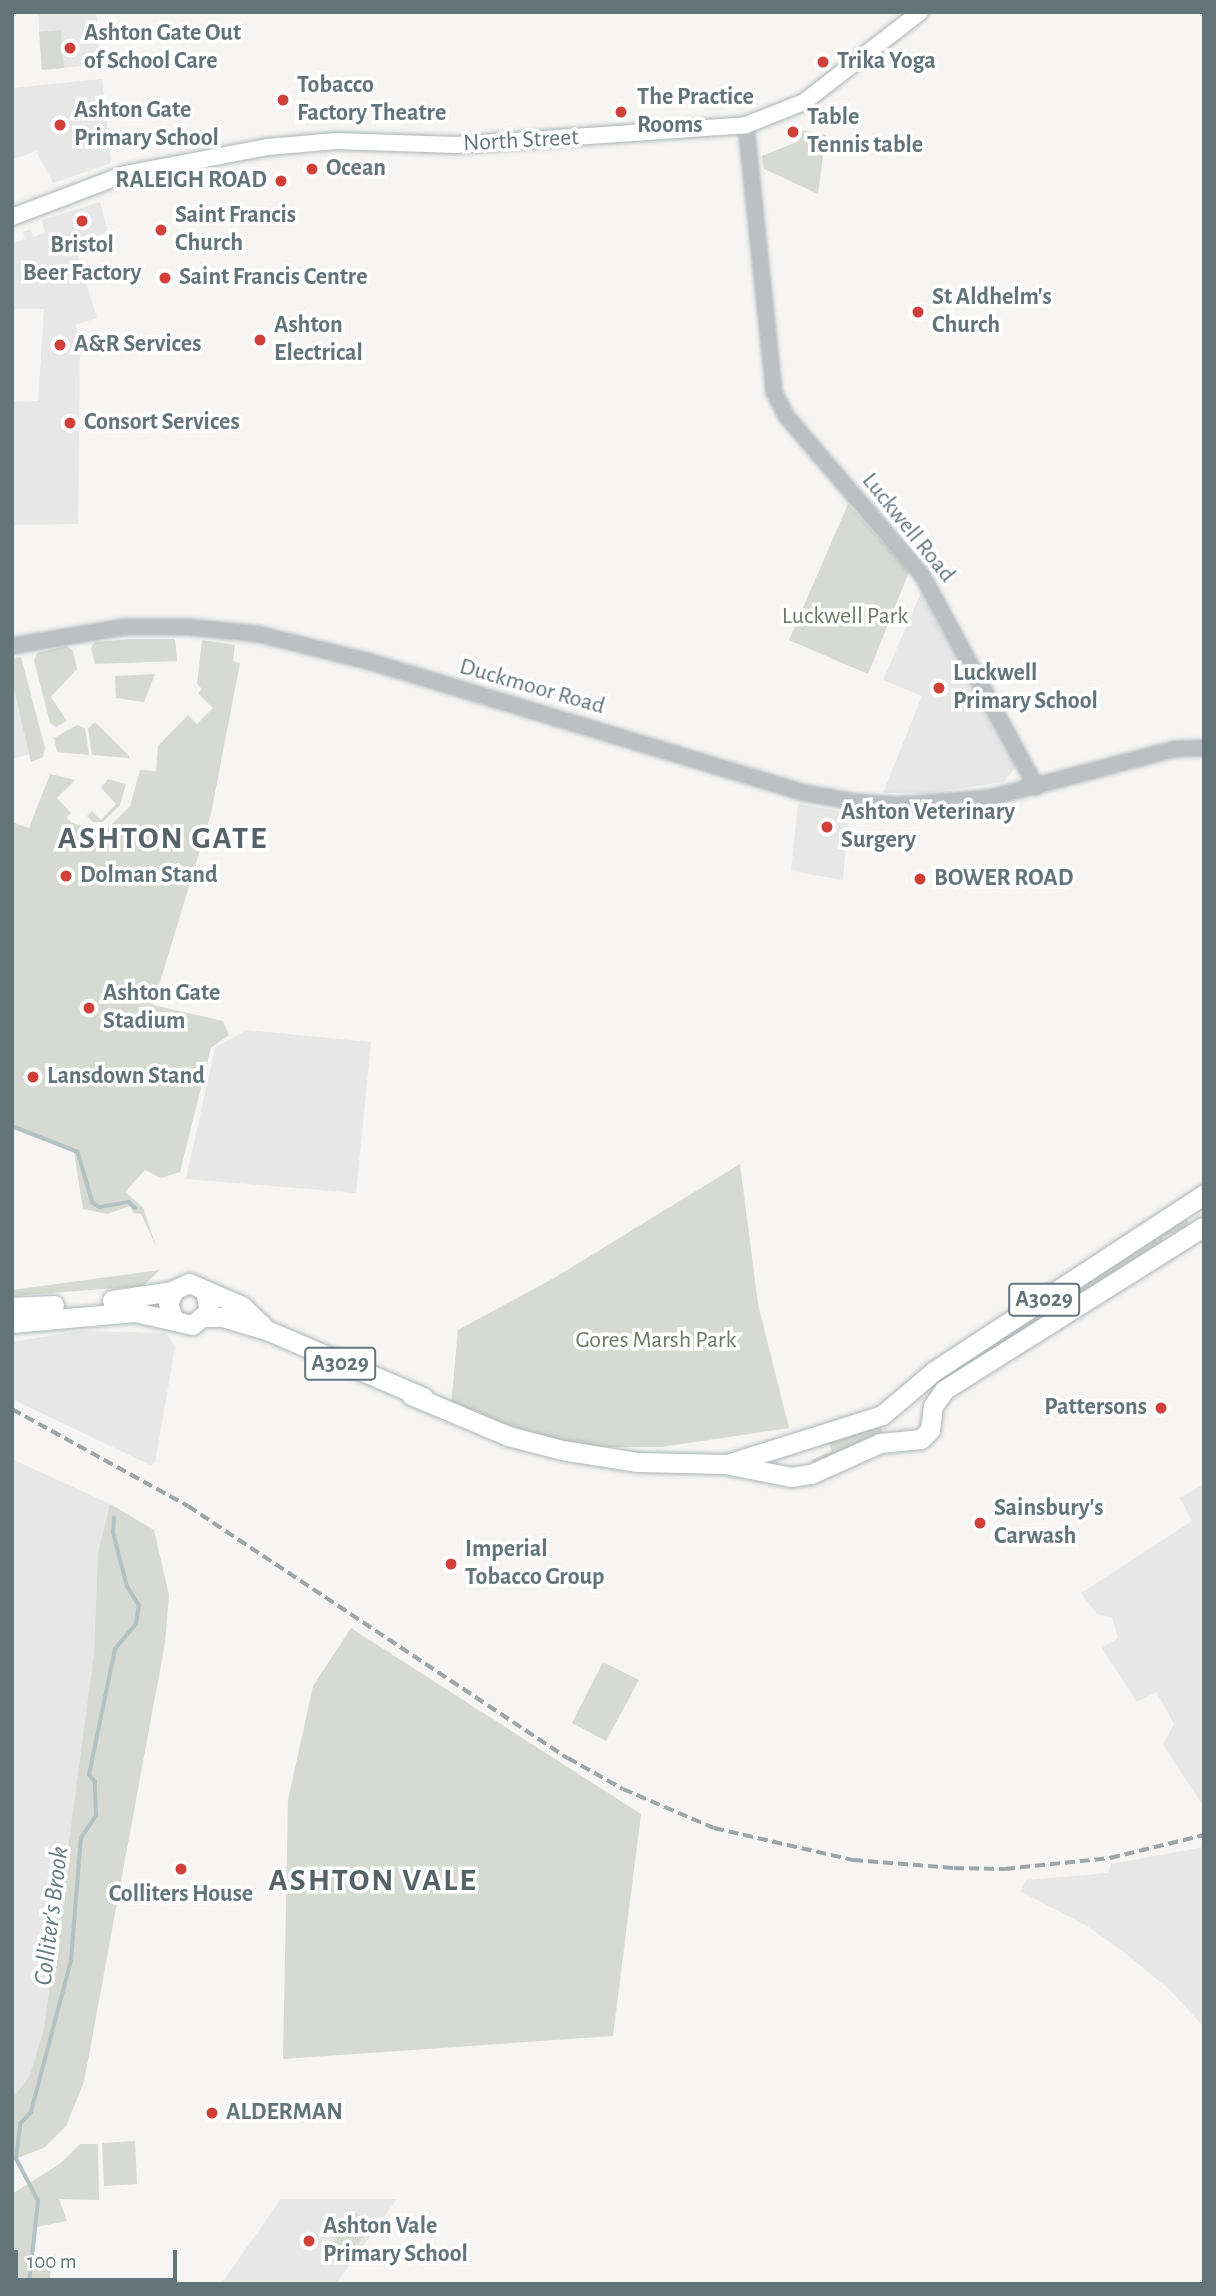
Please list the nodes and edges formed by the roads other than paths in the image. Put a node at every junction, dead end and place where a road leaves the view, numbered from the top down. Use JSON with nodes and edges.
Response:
{"nodes":[{"id":1,"x":920,"y":12,"type":"edge"},
{"id":2,"x":746,"y":125,"type":"junction"},
{"id":3,"x":12,"y":217,"type":"edge"},
{"id":4,"x":12,"y":646,"type":"edge"},
{"id":5,"x":1204,"y":748,"type":"edge"},
{"id":6,"x":1036,"y":787,"type":"junction"},
{"id":7,"x":1198,"y":1198,"type":"edge"},
{"id":8,"x":1203,"y":1226,"type":"edge"},
{"id":9,"x":205,"y":1290,"type":"junction"},
{"id":10,"x":173,"y":1291,"type":"junction"},
{"id":11,"x":12,"y":1307,"type":"edge"},
{"id":12,"x":173,"y":1317,"type":"junction"},
{"id":13,"x":206,"y":1317,"type":"junction"},
{"id":14,"x":12,"y":1323,"type":"edge"},
{"id":15,"x":269,"y":1331,"type":"junction"},
{"id":16,"x":898,"y":1405,"type":"junction"},
{"id":17,"x":932,"y":1415,"type":"junction"},
{"id":18,"x":905,"y":1441,"type":"junction"},
{"id":19,"x":786,"y":1448,"type":"junction"},
{"id":20,"x":725,"y":1464,"type":"junction"},
{"id":21,"x":781,"y":1473,"type":"junction"}],
"edges":[{"from":1,"to":2,"type":"main road","name":"North Street"},
{"from":2,"to":3,"type":"main road","name":"North Street"},
{"from":2,"to":6,"type":"street","name":"Luckwell Road"},
{"from":4,"to":6,"type":"street","name":"Duckmoor Road"},
{"from":5,"to":6,"type":"street"},
{"from":7,"to":8,"type":"highway","number":"A3029"},
{"from":7,"to":16,"type":"highway","number":"A3029"},
{"from":8,"to":17,"type":"highway","number":"A3029"},
{"from":9,"to":10,"type":"highway","number":"A3029"},
{"from":9,"to":13,"type":"highway"},
{"from":9,"to":15,"type":"highway","number":"A3029"},
{"from":10,"to":11,"type":"highway","number":"A3029"},
{"from":10,"to":12,"type":"highway"},
{"from":12,"to":13,"type":"highway","number":"A3029"},
{"from":12,"to":14,"type":"highway","number":"A3029"},
{"from":13,"to":15,"type":"highway","number":"A3029"},
{"from":15,"to":20,"type":"highway","number":"A3029"},
{"from":16,"to":17,"type":"highway"},
{"from":16,"to":18,"type":"highway"},
{"from":16,"to":19,"type":"highway","number":"A3029"},
{"from":17,"to":18,"type":"highway","number":"A3029"},
{"from":18,"to":21,"type":"highway","number":"A3029"},
{"from":19,"to":20,"type":"highway","number":"A3029"},
{"from":19,"to":21,"type":"highway"},
{"from":20,"to":21,"type":"highway","number":"A3029"}]}
